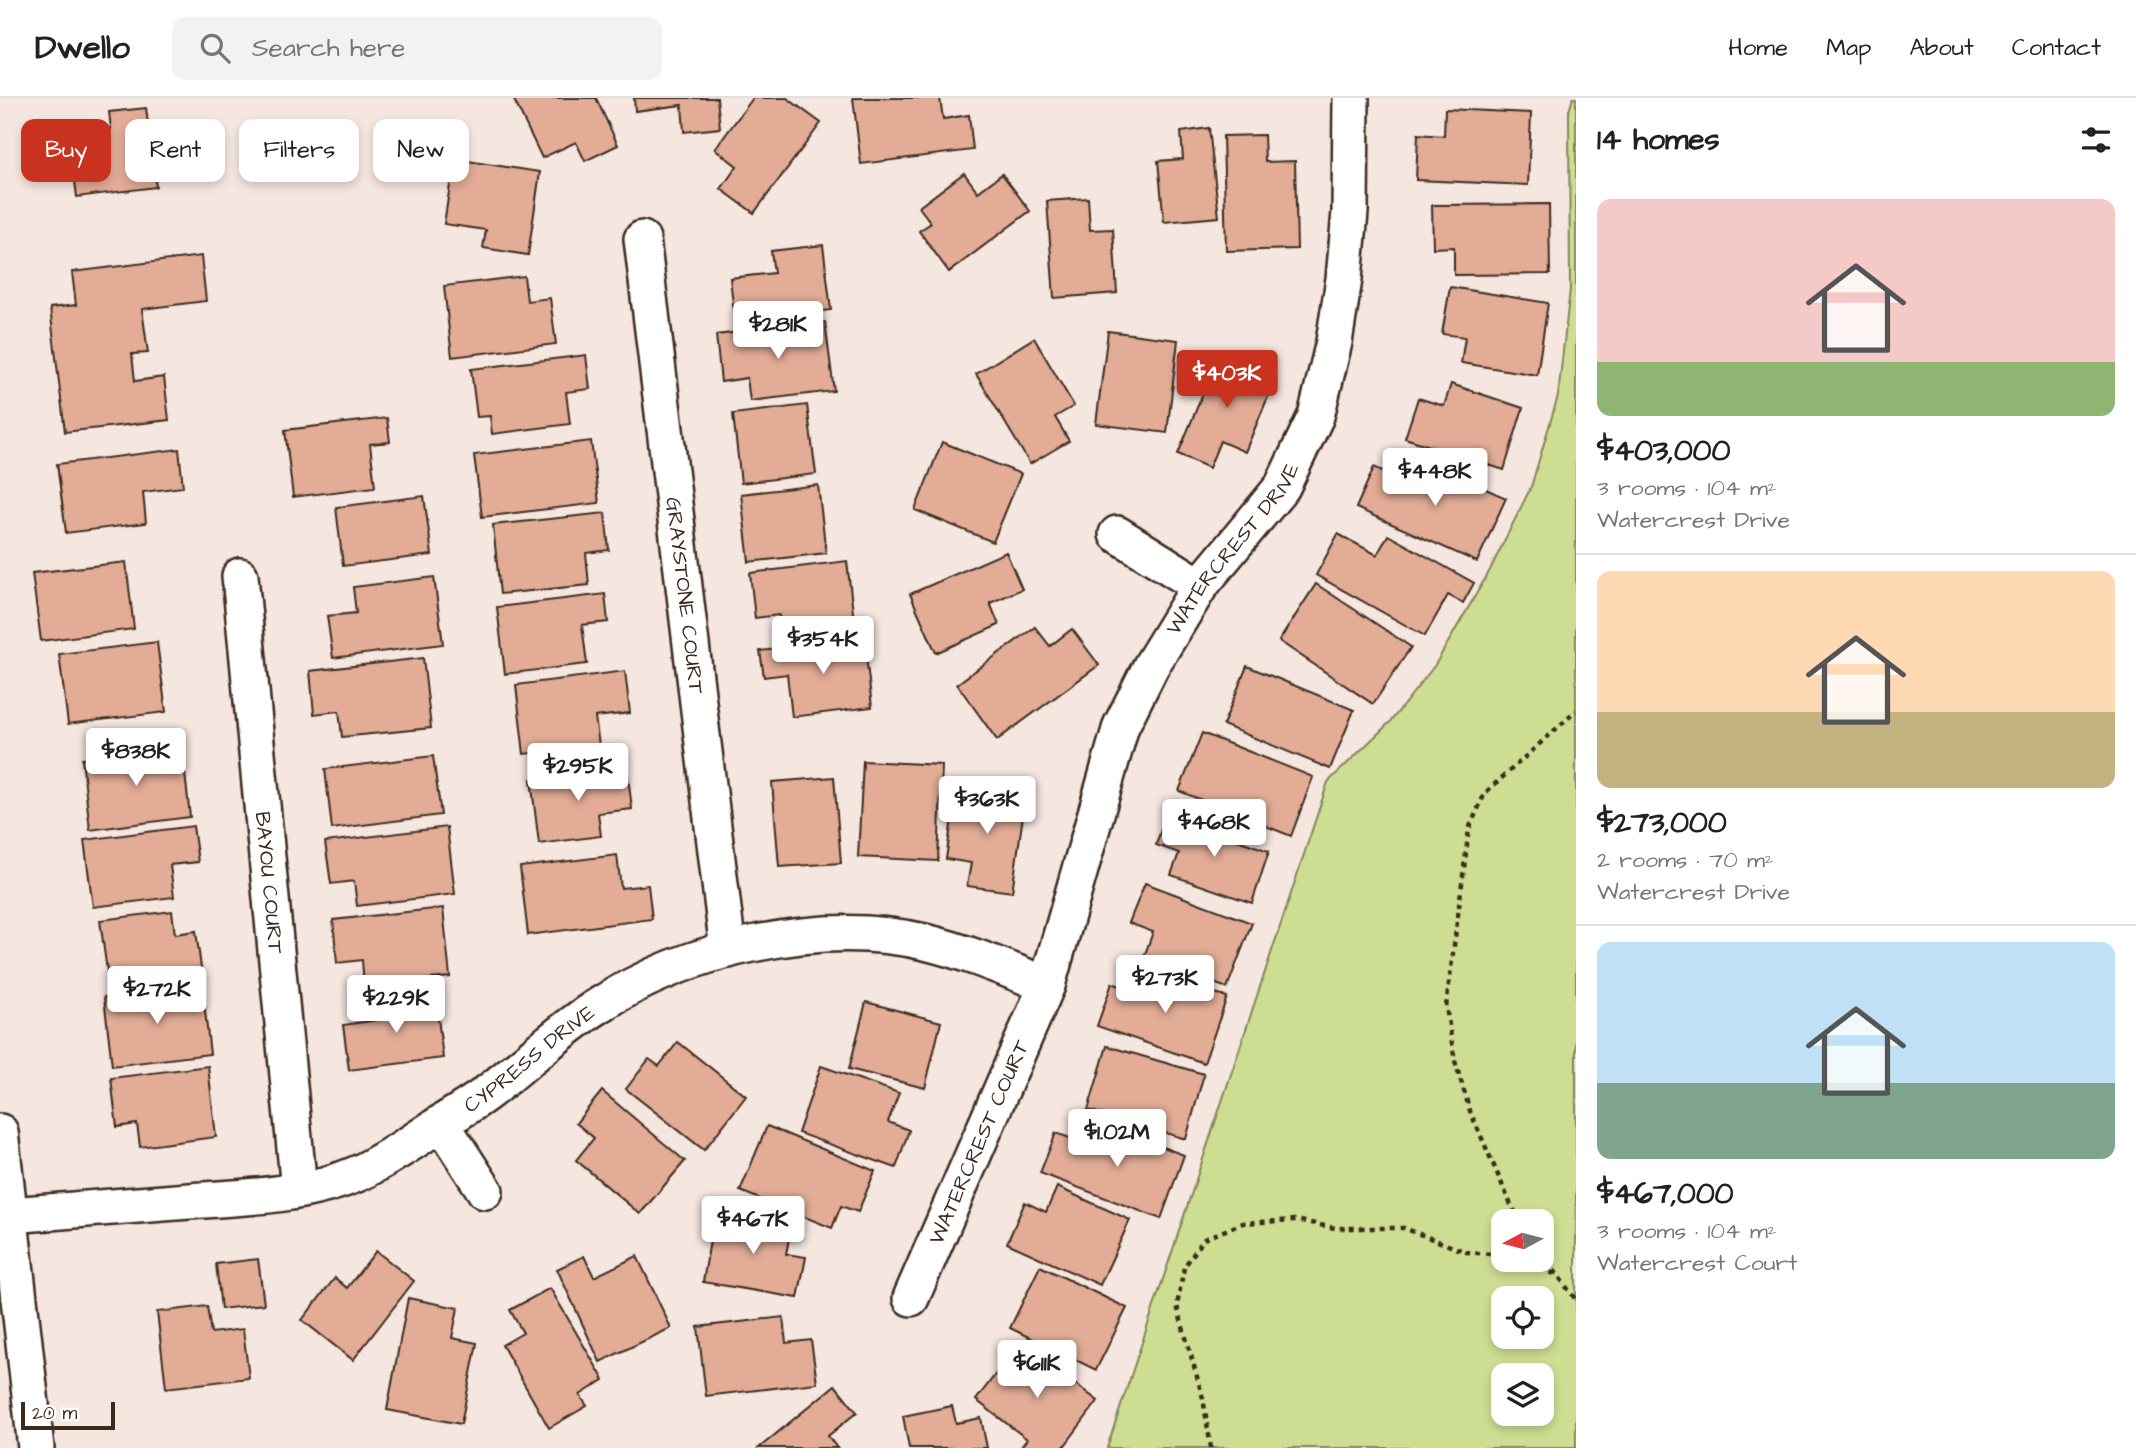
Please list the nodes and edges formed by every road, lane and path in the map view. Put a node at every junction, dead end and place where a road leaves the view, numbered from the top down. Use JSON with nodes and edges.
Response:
{"nodes":[{"id":1,"x":1351,"y":98,"type":"edge"},
{"id":2,"x":642,"y":239,"type":"dead end"},
{"id":3,"x":1117,"y":534,"type":"dead end"},
{"id":4,"x":240,"y":576,"type":"dead end"},
{"id":5,"x":1200,"y":586,"type":"junction"},
{"id":6,"x":1576,"y":711,"type":"edge"},
{"id":7,"x":728,"y":950,"type":"junction"},
{"id":8,"x":1046,"y":985,"type":"junction"},
{"id":9,"x":441,"y":1123,"type":"junction"},
{"id":10,"x":0,"y":1132,"type":"edge"},
{"id":11,"x":299,"y":1190,"type":"junction"},
{"id":12,"x":485,"y":1191,"type":"dead end"},
{"id":13,"x":1513,"y":1209,"type":"edge"},
{"id":14,"x":10,"y":1215,"type":"junction"},
{"id":15,"x":1491,"y":1254,"type":"edge"},
{"id":16,"x":1548,"y":1272,"type":"edge"},
{"id":17,"x":1553,"y":1272,"type":"edge"},
{"id":18,"x":1556,"y":1276,"type":"junction"},
{"id":19,"x":911,"y":1298,"type":"dead end"},
{"id":20,"x":1576,"y":1300,"type":"edge"},
{"id":21,"x":36,"y":1448,"type":"edge"},
{"id":22,"x":1211,"y":1448,"type":"edge"}],
"edges":[{"from":1,"to":5,"type":"street","name":"WATERCREST DRIVE"},
{"from":2,"to":7,"type":"street","name":"GRAYSTONE COURT"},
{"from":3,"to":5,"type":"street"},
{"from":4,"to":11,"type":"street","name":"BAYOU COURT"},
{"from":5,"to":8,"type":"street","name":"WATERCREST DRIVE"},
{"from":6,"to":13,"type":"path"},
{"from":7,"to":8,"type":"street","name":"CYPRESS DRIVE"},
{"from":7,"to":9,"type":"street","name":"CYPRESS DRIVE"},
{"from":8,"to":19,"type":"street","name":"WATERCREST COURT"},
{"from":9,"to":11,"type":"street","name":"CYPRESS DRIVE"},
{"from":9,"to":12,"type":"street"},
{"from":10,"to":14,"type":"street"},
{"from":11,"to":14,"type":"street","name":"CYPRESS DRIVE"},
{"from":14,"to":21,"type":"street"},
{"from":15,"to":22,"type":"path"},
{"from":16,"to":18,"type":"path"},
{"from":17,"to":18,"type":"path"},
{"from":18,"to":20,"type":"path"}]}
